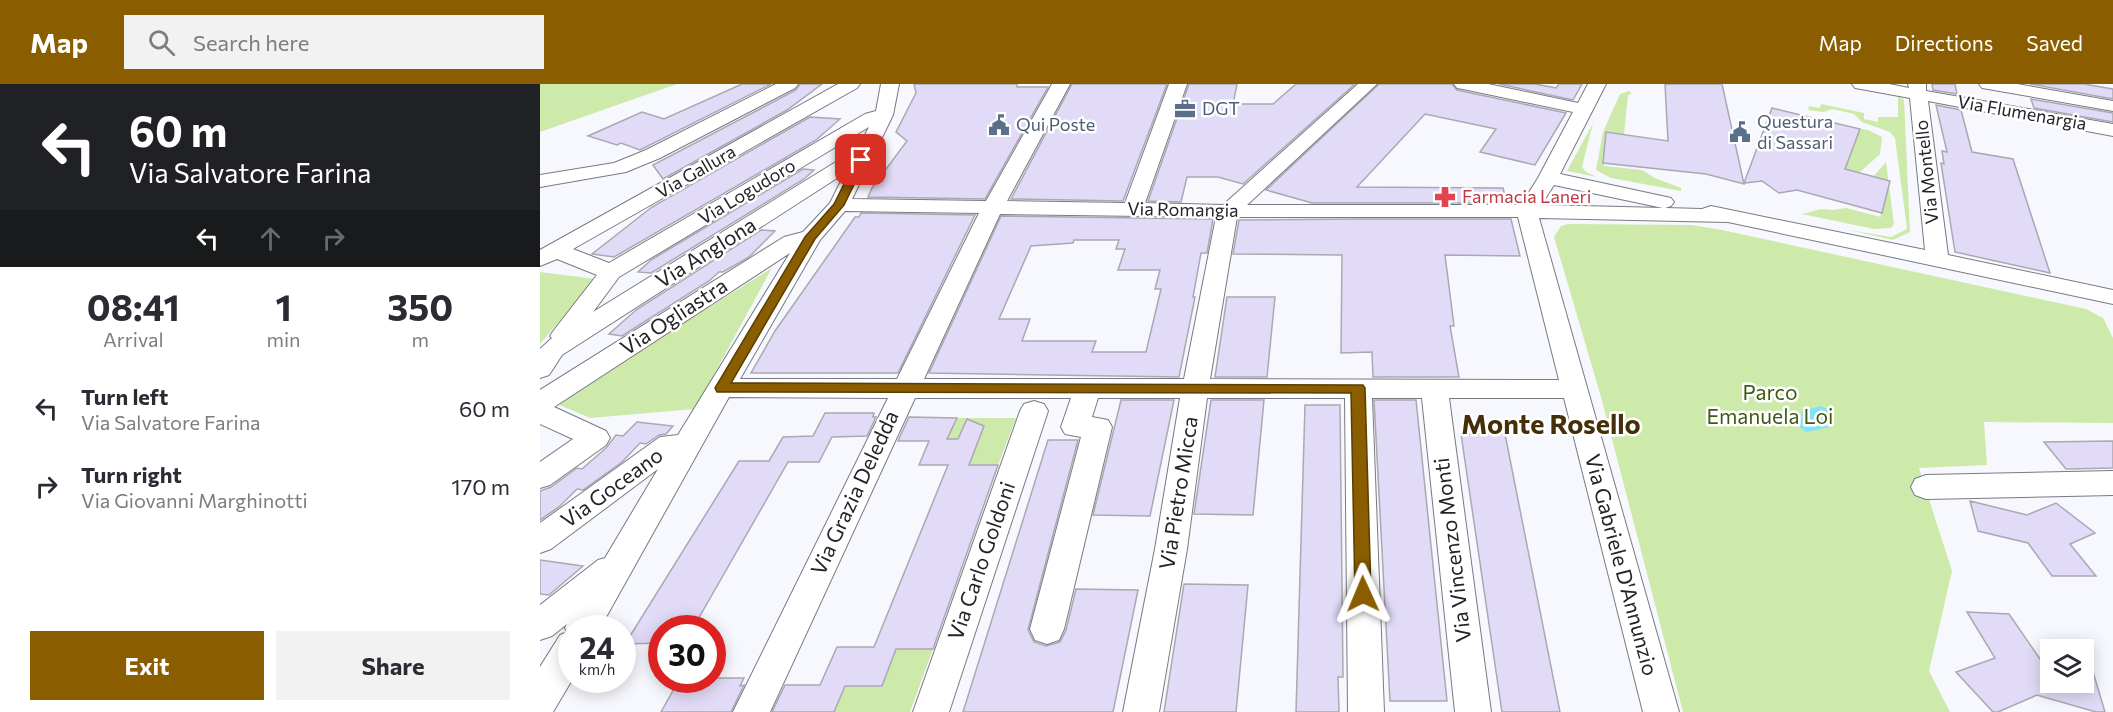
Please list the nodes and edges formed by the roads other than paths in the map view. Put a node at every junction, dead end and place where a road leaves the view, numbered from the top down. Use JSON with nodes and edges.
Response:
{"nodes":[{"id":1,"x":789,"y":84,"type":"edge"},
{"id":2,"x":851,"y":84,"type":"edge"},
{"id":3,"x":890,"y":84,"type":"edge"},
{"id":4,"x":1061,"y":84,"type":"edge"},
{"id":5,"x":1178,"y":84,"type":"edge"},
{"id":6,"x":1368,"y":84,"type":"edge"},
{"id":7,"x":1463,"y":84,"type":"edge"},
{"id":8,"x":1597,"y":84,"type":"edge"},
{"id":9,"x":1861,"y":84,"type":"edge"},
{"id":10,"x":1989,"y":84,"type":"edge"},
{"id":11,"x":1918,"y":89,"type":"edge"},
{"id":12,"x":2113,"y":106,"type":"edge"},
{"id":13,"x":1582,"y":109,"type":"junction"},
{"id":14,"x":884,"y":115,"type":"junction"},
{"id":15,"x":2113,"y":130,"type":"edge"},
{"id":16,"x":861,"y":160,"type":"junction"},
{"id":17,"x":1548,"y":178,"type":"junction"},
{"id":18,"x":540,"y":181,"type":"edge"},
{"id":19,"x":839,"y":205,"type":"junction"},
{"id":20,"x":993,"y":207,"type":"junction"},
{"id":21,"x":1730,"y":207,"type":"junction"},
{"id":22,"x":1133,"y":209,"type":"junction"},
{"id":23,"x":1228,"y":211,"type":"junction"},
{"id":24,"x":1527,"y":211,"type":"junction"},
{"id":25,"x":811,"y":237,"type":"junction"},
{"id":26,"x":549,"y":255,"type":"edge"},
{"id":27,"x":1937,"y":260,"type":"junction"},
{"id":28,"x":611,"y":272,"type":"junction"},
{"id":29,"x":2113,"y":297,"type":"edge"},
{"id":30,"x":547,"y":359,"type":"edge"},
{"id":31,"x":722,"y":388,"type":"junction"},
{"id":32,"x":905,"y":388,"type":"junction"},
{"id":33,"x":1088,"y":388,"type":"junction"},
{"id":34,"x":1358,"y":388,"type":"junction"},
{"id":35,"x":1434,"y":388,"type":"junction"},
{"id":36,"x":1195,"y":389,"type":"junction"},
{"id":37,"x":1573,"y":389,"type":"junction"},
{"id":38,"x":540,"y":403,"type":"edge"},
{"id":39,"x":1034,"y":411,"type":"dead end"},
{"id":40,"x":540,"y":412,"type":"edge"},
{"id":41,"x":686,"y":446,"type":"junction"},
{"id":42,"x":540,"y":477,"type":"edge"},
{"id":43,"x":2113,"y":483,"type":"edge"},
{"id":44,"x":1926,"y":487,"type":"dead end"},
{"id":45,"x":540,"y":540,"type":"edge"},
{"id":46,"x":622,"y":560,"type":"junction"},
{"id":47,"x":590,"y":615,"type":"edge"},
{"id":48,"x":540,"y":625,"type":"edge"},
{"id":49,"x":1047,"y":629,"type":"dead end"},
{"id":50,"x":558,"y":670,"type":"edge"},
{"id":51,"x":540,"y":700,"type":"edge"},
{"id":52,"x":751,"y":712,"type":"edge"},
{"id":53,"x":931,"y":712,"type":"edge"},
{"id":54,"x":1141,"y":712,"type":"edge"},
{"id":55,"x":1366,"y":712,"type":"edge"},
{"id":56,"x":1473,"y":712,"type":"edge"},
{"id":57,"x":1661,"y":712,"type":"edge"}],
"edges":[{"from":1,"to":18,"type":"street"},
{"from":2,"to":26,"type":"street","name":"Via Gallura"},
{"from":3,"to":14,"type":"street"},
{"from":4,"to":20,"type":"street","name":"Via Grazia Deledda"},
{"from":5,"to":22,"type":"street"},
{"from":6,"to":23,"type":"street"},
{"from":7,"to":13,"type":"street"},
{"from":8,"to":13,"type":"street"},
{"from":9,"to":11,"type":"street","name":"Via Flumenargia"},
{"from":10,"to":12,"type":"street"},
{"from":11,"to":15,"type":"street","name":"Via Flumenargia"},
{"from":11,"to":27,"type":"street","name":"Via Montello"},
{"from":13,"to":17,"type":"street"},
{"from":14,"to":16,"type":"street"},
{"from":14,"to":28,"type":"street","name":"Via Logudoro"},
{"from":16,"to":19,"type":"street"},
{"from":16,"to":30,"type":"street","name":"Via Anglona"},
{"from":17,"to":21,"type":"street"},
{"from":17,"to":24,"type":"street"},
{"from":19,"to":20,"type":"street","name":"Via Romangia"},
{"from":19,"to":25,"type":"street"},
{"from":20,"to":22,"type":"street","name":"Via Romangia"},
{"from":20,"to":32,"type":"street","name":"Via Grazia Deledda"},
{"from":21,"to":24,"type":"street","name":"Via Romangia"},
{"from":21,"to":27,"type":"street"},
{"from":22,"to":23,"type":"street","name":"Via Romangia"},
{"from":23,"to":24,"type":"street","name":"Via Romangia"},
{"from":23,"to":36,"type":"street","name":"Via Pietro Micca"},
{"from":24,"to":37,"type":"street","name":"Via Gabriele D'Annunzio"},
{"from":25,"to":31,"type":"street"},
{"from":25,"to":38,"type":"street","name":"Via Ogliastra"},
{"from":26,"to":28,"type":"street"},
{"from":27,"to":29,"type":"street"},
{"from":28,"to":30,"type":"street","name":"Via Anglona"},
{"from":31,"to":32,"type":"street"},
{"from":31,"to":41,"type":"street"},
{"from":32,"to":33,"type":"street"},
{"from":32,"to":52,"type":"street","name":"Via Grazia Deledda"},
{"from":33,"to":36,"type":"street"},
{"from":33,"to":49,"type":"street"},
{"from":34,"to":35,"type":"street"},
{"from":34,"to":36,"type":"street"},
{"from":34,"to":55,"type":"street"},
{"from":35,"to":37,"type":"street"},
{"from":35,"to":56,"type":"street","name":"Via Vincenzo Monti"},
{"from":36,"to":54,"type":"street","name":"Via Pietro Micca"},
{"from":37,"to":57,"type":"street","name":"Via Gabriele D'Annunzio"},
{"from":39,"to":53,"type":"street","name":"Via Carlo Goldoni"},
{"from":40,"to":42,"type":"street"},
{"from":41,"to":45,"type":"street","name":"Via Goceano"},
{"from":41,"to":46,"type":"street"},
{"from":43,"to":44,"type":"street"},
{"from":46,"to":47,"type":"street"},
{"from":46,"to":48,"type":"street"},
{"from":50,"to":51,"type":"street"}]}
